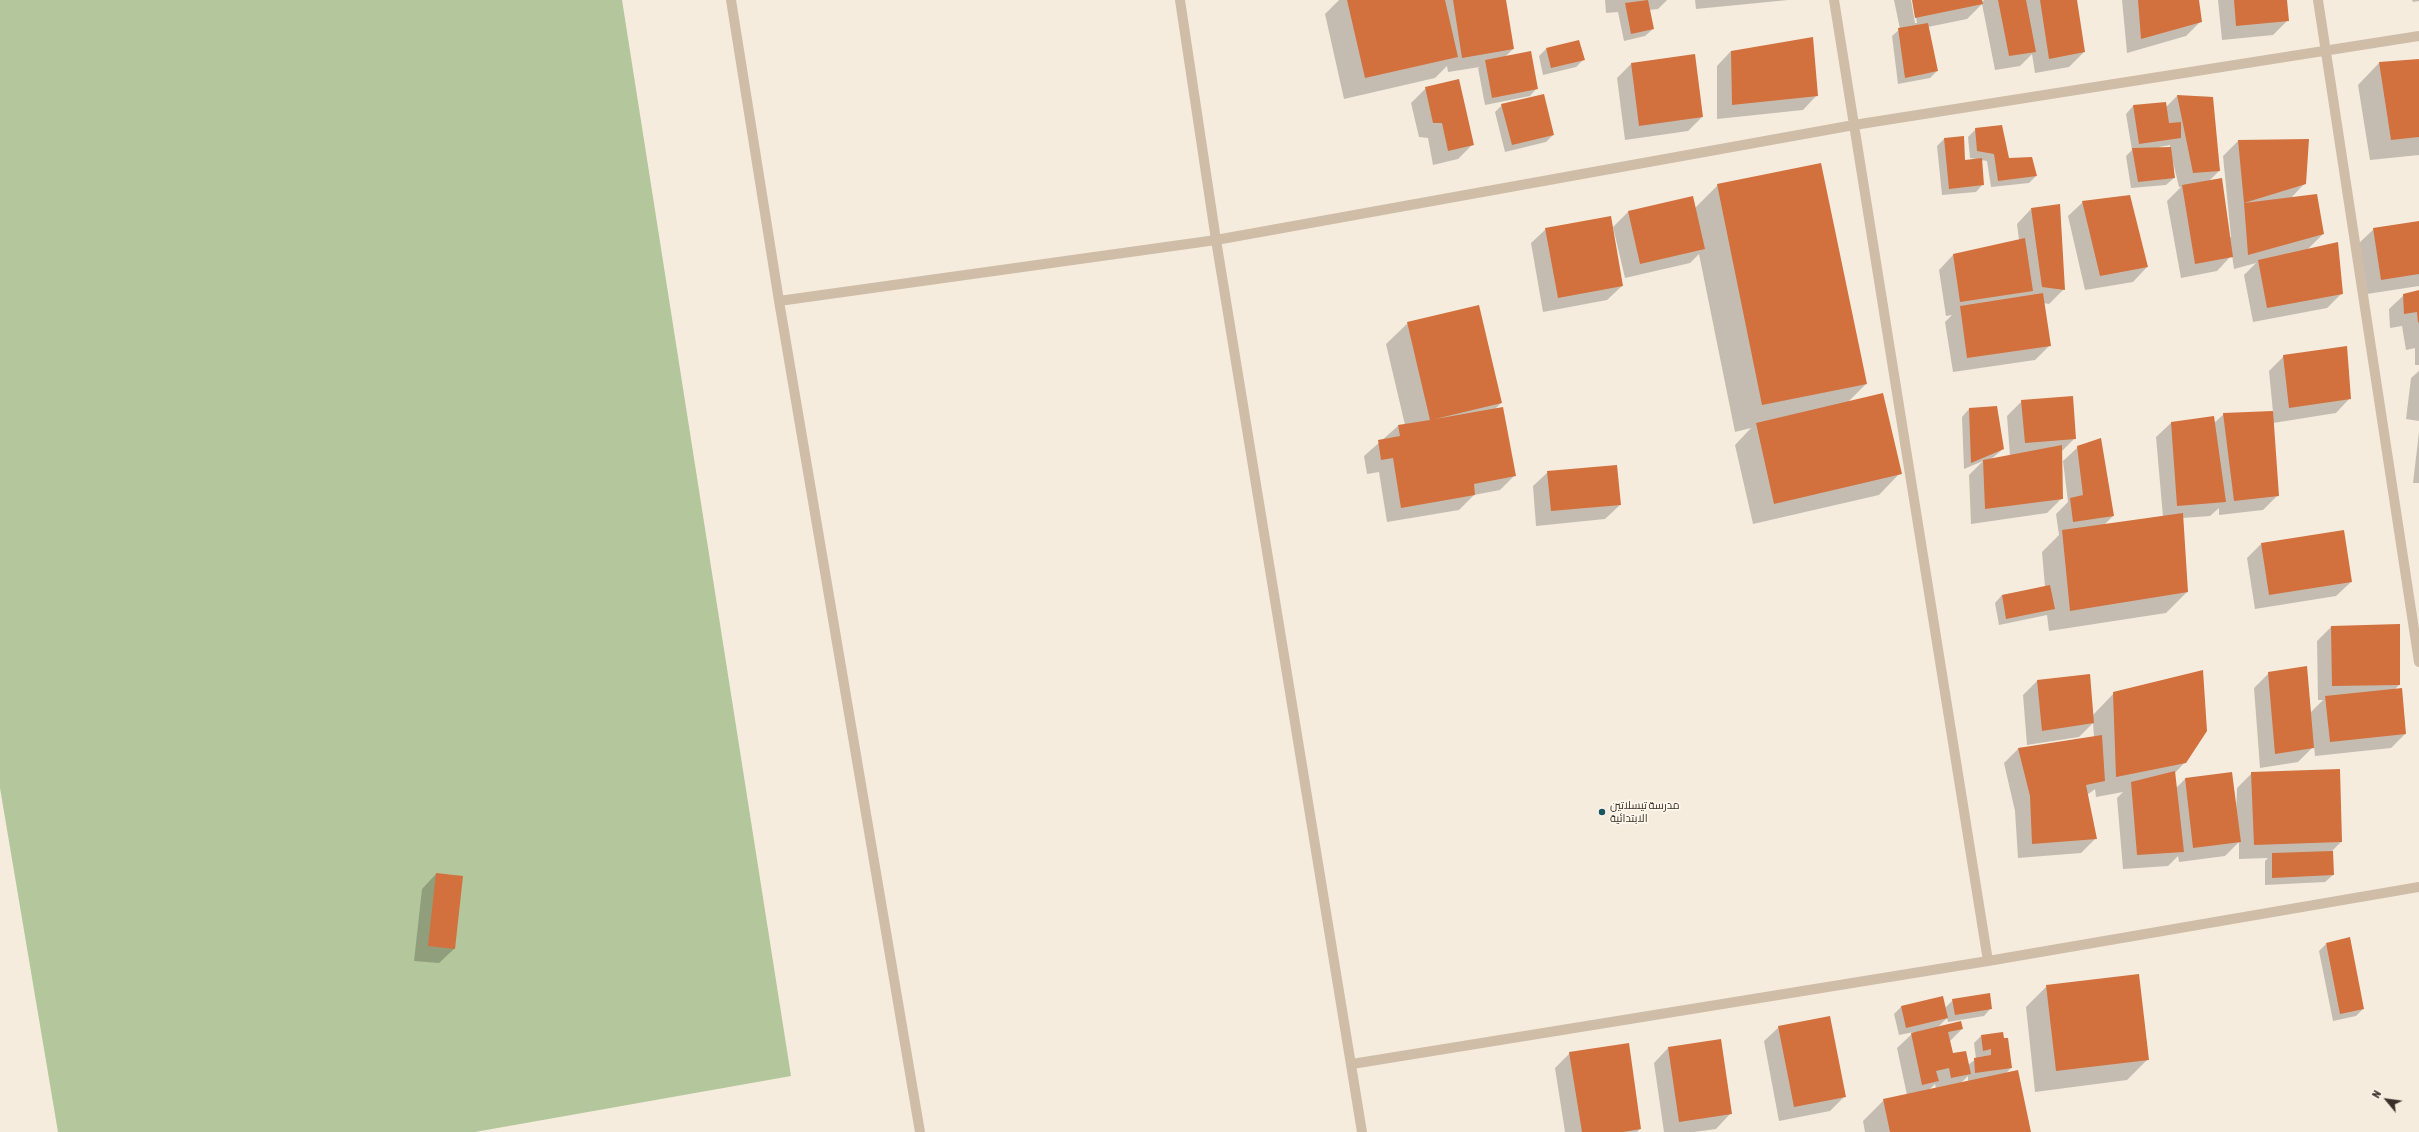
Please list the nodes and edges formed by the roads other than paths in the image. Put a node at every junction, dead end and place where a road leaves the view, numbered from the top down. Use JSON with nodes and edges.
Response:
{"nodes":[{"id":1,"x":731,"y":0,"type":"edge"},
{"id":2,"x":1180,"y":0,"type":"edge"},
{"id":3,"x":1834,"y":0,"type":"edge"},
{"id":4,"x":2318,"y":0,"type":"edge"},
{"id":5,"x":2419,"y":36,"type":"edge"},
{"id":6,"x":2326,"y":51,"type":"junction"},
{"id":7,"x":1854,"y":126,"type":"junction"},
{"id":8,"x":1216,"y":240,"type":"junction"},
{"id":9,"x":779,"y":301,"type":"junction"},
{"id":10,"x":2419,"y":662,"type":"edge"},
{"id":11,"x":2419,"y":888,"type":"edge"},
{"id":12,"x":1988,"y":961,"type":"junction"},
{"id":13,"x":1352,"y":1064,"type":"junction"},
{"id":14,"x":920,"y":1132,"type":"edge"},
{"id":15,"x":1362,"y":1132,"type":"edge"}],
"edges":[{"from":1,"to":9,"type":"street"},
{"from":2,"to":8,"type":"street"},
{"from":3,"to":7,"type":"street"},
{"from":4,"to":6,"type":"street"},
{"from":5,"to":6,"type":"street"},
{"from":6,"to":7,"type":"street"},
{"from":6,"to":10,"type":"street"},
{"from":7,"to":8,"type":"street"},
{"from":7,"to":12,"type":"street"},
{"from":8,"to":9,"type":"street"},
{"from":8,"to":13,"type":"street"},
{"from":9,"to":14,"type":"street"},
{"from":11,"to":12,"type":"street"},
{"from":12,"to":13,"type":"street"},
{"from":13,"to":15,"type":"street"}]}
